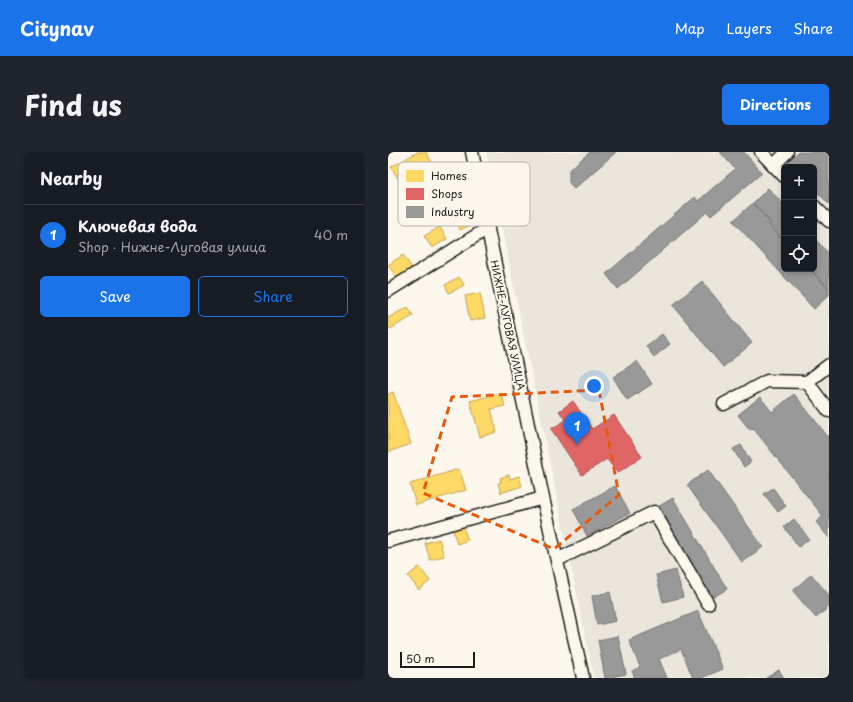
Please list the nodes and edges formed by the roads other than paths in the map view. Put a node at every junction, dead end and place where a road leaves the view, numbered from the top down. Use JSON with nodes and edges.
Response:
{"nodes":[{"id":1,"x":472,"y":152,"type":"edge"},
{"id":2,"x":761,"y":152,"type":"edge"},
{"id":3,"x":787,"y":152,"type":"edge"},
{"id":4,"x":474,"y":162,"type":"edge"},
{"id":5,"x":774,"y":166,"type":"junction"},
{"id":6,"x":781,"y":173,"type":"edge"},
{"id":7,"x":817,"y":209,"type":"edge"},
{"id":8,"x":829,"y":221,"type":"edge"},
{"id":9,"x":488,"y":228,"type":"joint"},
{"id":10,"x":388,"y":291,"type":"edge"},
{"id":11,"x":829,"y":365,"type":"edge"},
{"id":12,"x":807,"y":382,"type":"junction"},
{"id":13,"x":724,"y":404,"type":"dead end"},
{"id":14,"x":829,"y":411,"type":"edge"},
{"id":15,"x":543,"y":498,"type":"junction"},
{"id":16,"x":388,"y":541,"type":"edge"},
{"id":17,"x":557,"y":560,"type":"junction"},
{"id":18,"x":708,"y":604,"type":"dead end"},
{"id":19,"x":583,"y":678,"type":"edge"}],
"edges":[{"from":1,"to":4,"type":"street","name":"НИЖНЕ-ЛУГОВАЯ УЛИЦА"},
{"from":2,"to":5,"type":"street"},
{"from":3,"to":5,"type":"street"},
{"from":5,"to":6,"type":"street"},
{"from":7,"to":8,"type":"street"},
{"from":9,"to":10,"type":"street"},
{"from":9,"to":15,"type":"street","name":"НИЖНЕ-ЛУГОВАЯ УЛИЦА"},
{"from":11,"to":12,"type":"street"},
{"from":12,"to":13,"type":"street"},
{"from":12,"to":14,"type":"street"},
{"from":15,"to":16,"type":"street"},
{"from":15,"to":17,"type":"street","name":"НИЖНЕ-ЛУГОВАЯ УЛИЦА"},
{"from":17,"to":18,"type":"street"},
{"from":17,"to":19,"type":"street","name":"НИЖНЕ-ЛУГОВАЯ УЛИЦА"}]}
